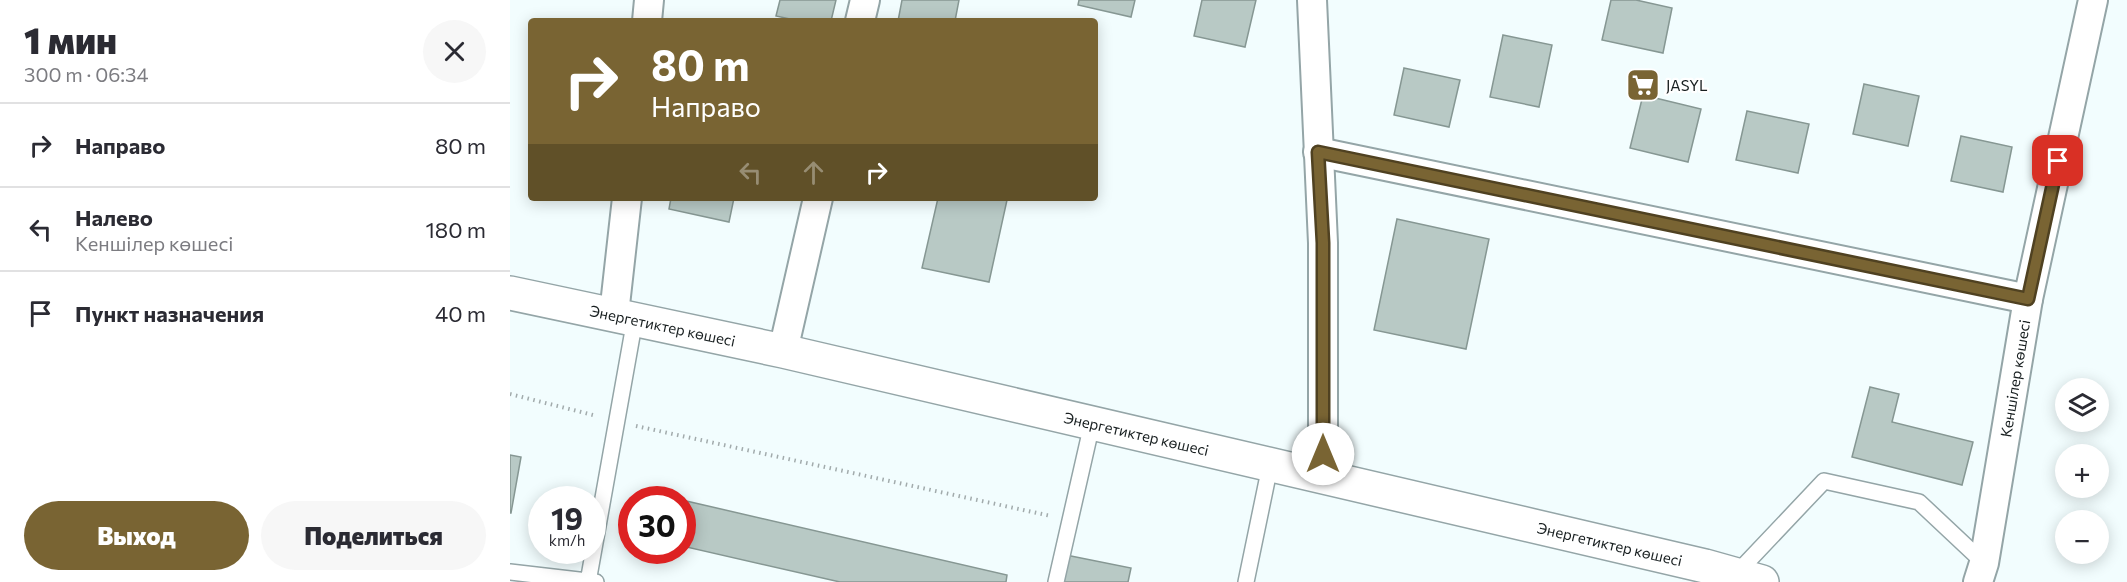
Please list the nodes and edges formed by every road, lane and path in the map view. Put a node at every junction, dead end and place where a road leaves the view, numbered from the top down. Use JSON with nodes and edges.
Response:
{"nodes":[{"id":1,"x":650,"y":0,"type":"edge"},
{"id":2,"x":865,"y":0,"type":"edge"},
{"id":3,"x":1312,"y":0,"type":"edge"},
{"id":4,"x":2092,"y":0,"type":"edge"},
{"id":5,"x":647,"y":18,"type":"edge"},
{"id":6,"x":861,"y":18,"type":"edge"},
{"id":7,"x":1318,"y":152,"type":"junction"},
{"id":8,"x":627,"y":201,"type":"edge"},
{"id":9,"x":817,"y":201,"type":"edge"},
{"id":10,"x":510,"y":293,"type":"edge"},
{"id":11,"x":2028,"y":299,"type":"junction"},
{"id":12,"x":624,"y":317,"type":"junction"},
{"id":13,"x":783,"y":351,"type":"junction"},
{"id":14,"x":510,"y":394,"type":"edge"},
{"id":15,"x":616,"y":421,"type":"junction"},
{"id":16,"x":1092,"y":424,"type":"junction"},
{"id":17,"x":1270,"y":466,"type":"junction"},
{"id":18,"x":1323,"y":478,"type":"junction"},
{"id":19,"x":1070,"y":520,"type":"junction"},
{"id":20,"x":510,"y":572,"type":"edge"},
{"id":21,"x":1981,"y":573,"type":"edge"},
{"id":22,"x":1726,"y":576,"type":"edge"},
{"id":23,"x":591,"y":581,"type":"edge"},
{"id":24,"x":1056,"y":582,"type":"edge"},
{"id":25,"x":1246,"y":582,"type":"edge"}],
"edges":[{"from":1,"to":5,"type":"street"},
{"from":2,"to":6,"type":"street"},
{"from":3,"to":7,"type":"street"},
{"from":4,"to":11,"type":"street","name":"Кеншілер көшесі"},
{"from":7,"to":11,"type":"street"},
{"from":7,"to":18,"type":"street"},
{"from":8,"to":12,"type":"street"},
{"from":9,"to":13,"type":"street"},
{"from":10,"to":12,"type":"main road","name":"Энергетиктер көшесі"},
{"from":11,"to":21,"type":"street","name":"Кеншілер көшесі"},
{"from":12,"to":13,"type":"main road","name":"Энергетиктер көшесі"},
{"from":12,"to":15,"type":"lane"},
{"from":13,"to":16,"type":"main road","name":"Энергетиктер көшесі"},
{"from":14,"to":15,"type":"path"},
{"from":15,"to":19,"type":"path"},
{"from":15,"to":23,"type":"lane"},
{"from":16,"to":17,"type":"main road","name":"Энергетиктер көшесі"},
{"from":16,"to":19,"type":"lane"},
{"from":17,"to":18,"type":"main road","name":"Энергетиктер көшесі"},
{"from":17,"to":25,"type":"lane"},
{"from":18,"to":22,"type":"main road","name":"Энергетиктер көшесі"},
{"from":19,"to":24,"type":"lane"},
{"from":20,"to":23,"type":"lane"},
{"from":21,"to":22,"type":"lane"}]}
